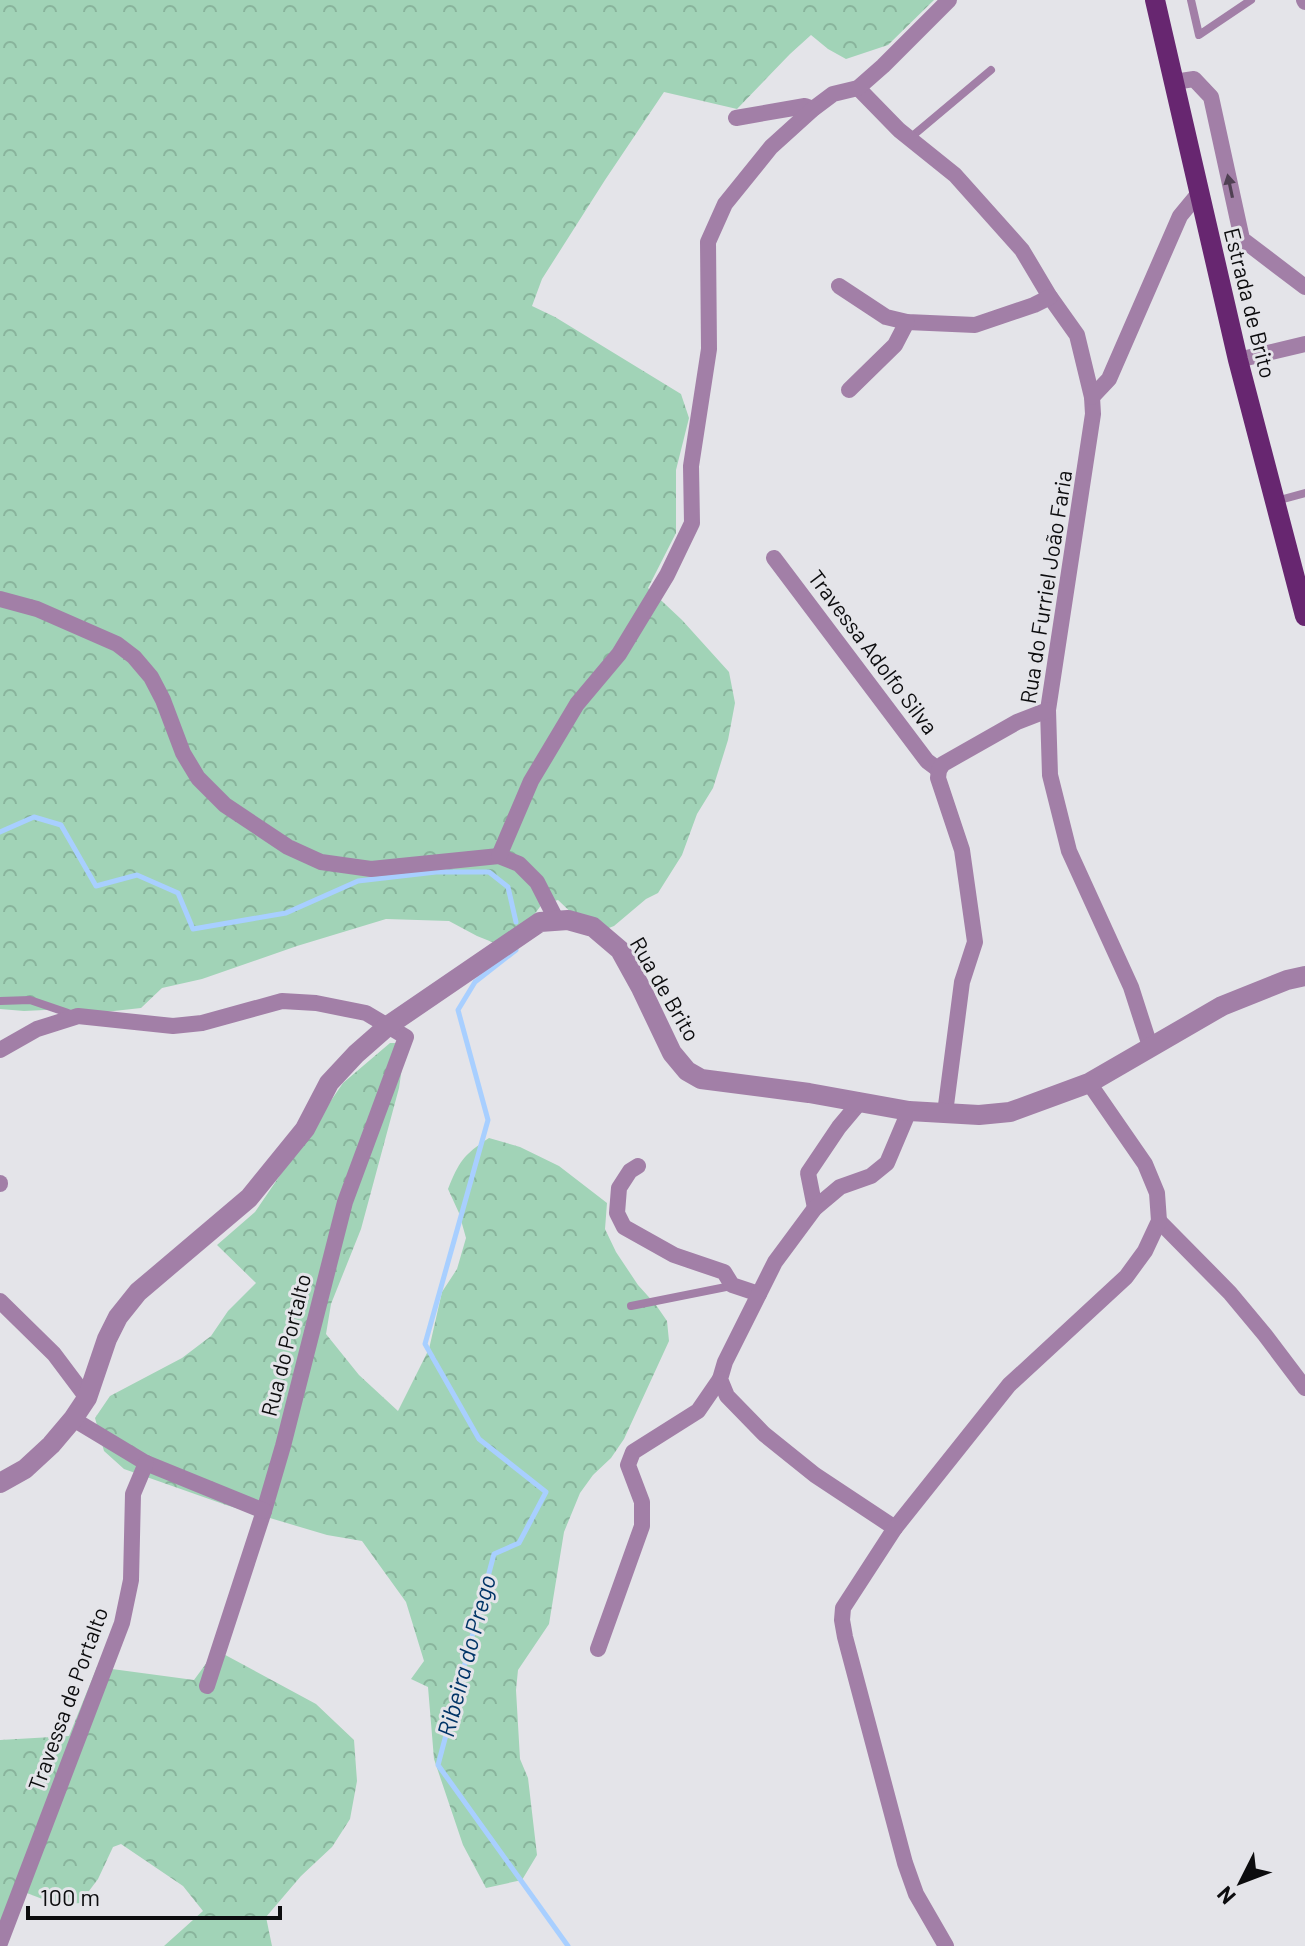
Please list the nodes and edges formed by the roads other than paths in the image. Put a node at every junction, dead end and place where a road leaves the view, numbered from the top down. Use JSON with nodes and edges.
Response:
{"nodes":[{"id":1,"x":949,"y":0,"type":"edge"},
{"id":2,"x":1155,"y":0,"type":"edge"},
{"id":3,"x":1191,"y":0,"type":"edge"},
{"id":4,"x":1251,"y":0,"type":"edge"},
{"id":5,"x":991,"y":70,"type":"dead end"},
{"id":6,"x":1174,"y":82,"type":"junction"},
{"id":7,"x":858,"y":88,"type":"junction"},
{"id":8,"x":813,"y":109,"type":"junction"},
{"id":9,"x":736,"y":118,"type":"dead end"},
{"id":10,"x":910,"y":138,"type":"junction"},
{"id":11,"x":1199,"y":193,"type":"junction"},
{"id":12,"x":839,"y":286,"type":"dead end"},
{"id":13,"x":1305,"y":287,"type":"edge"},
{"id":14,"x":1050,"y":297,"type":"junction"},
{"id":15,"x":907,"y":322,"type":"junction"},
{"id":16,"x":1305,"y":344,"type":"edge"},
{"id":17,"x":1238,"y":360,"type":"junction"},
{"id":18,"x":849,"y":390,"type":"dead end"},
{"id":19,"x":1092,"y":397,"type":"junction"},
{"id":20,"x":1305,"y":493,"type":"edge"},
{"id":21,"x":1276,"y":501,"type":"junction"},
{"id":22,"x":774,"y":558,"type":"dead end"},
{"id":23,"x":0,"y":599,"type":"edge"},
{"id":24,"x":1305,"y":616,"type":"edge"},
{"id":25,"x":1048,"y":710,"type":"junction"},
{"id":26,"x":939,"y":770,"type":"junction"},
{"id":27,"x":499,"y":856,"type":"junction"},
{"id":28,"x":557,"y":921,"type":"junction"},
{"id":29,"x":1305,"y":976,"type":"edge"},
{"id":30,"x":0,"y":1001,"type":"edge"},
{"id":31,"x":78,"y":1016,"type":"junction"},
{"id":32,"x":389,"y":1025,"type":"junction"},
{"id":33,"x":1150,"y":1046,"type":"junction"},
{"id":34,"x":0,"y":1050,"type":"edge"},
{"id":35,"x":1089,"y":1083,"type":"junction"},
{"id":36,"x":860,"y":1102,"type":"junction"},
{"id":37,"x":909,"y":1111,"type":"junction"},
{"id":38,"x":945,"y":1113,"type":"junction"},
{"id":39,"x":638,"y":1166,"type":"dead end"},
{"id":40,"x":815,"y":1208,"type":"junction"},
{"id":41,"x":1159,"y":1221,"type":"junction"},
{"id":42,"x":732,"y":1285,"type":"junction"},
{"id":43,"x":759,"y":1294,"type":"junction"},
{"id":44,"x":0,"y":1301,"type":"edge"},
{"id":45,"x":631,"y":1306,"type":"dead end"},
{"id":46,"x":720,"y":1379,"type":"junction"},
{"id":47,"x":1305,"y":1388,"type":"edge"},
{"id":48,"x":87,"y":1398,"type":"junction"},
{"id":49,"x":73,"y":1419,"type":"junction"},
{"id":50,"x":146,"y":1463,"type":"junction"},
{"id":51,"x":0,"y":1483,"type":"edge"},
{"id":52,"x":264,"y":1511,"type":"junction"},
{"id":53,"x":895,"y":1528,"type":"junction"},
{"id":54,"x":598,"y":1649,"type":"dead end"},
{"id":55,"x":207,"y":1686,"type":"dead end"},
{"id":56,"x":0,"y":1943,"type":"edge"},
{"id":57,"x":946,"y":1946,"type":"edge"}],
"edges":[{"from":1,"to":7,"type":"street"},
{"from":2,"to":6,"type":"main road","name":"Estrada de Brito"},
{"from":3,"to":4,"type":"lane"},
{"from":5,"to":10,"type":"lane"},
{"from":6,"to":11,"type":"main road","name":"Estrada de Brito"},
{"from":13,"to":6,"type":"street","one_way":true},
{"from":7,"to":8,"type":"street"},
{"from":7,"to":10,"type":"street","name":"Rua do Furriel João Faria"},
{"from":8,"to":9,"type":"street"},
{"from":8,"to":27,"type":"street"},
{"from":10,"to":14,"type":"street","name":"Rua do Furriel João Faria"},
{"from":11,"to":17,"type":"main road","name":"Estrada de Brito"},
{"from":11,"to":19,"type":"street"},
{"from":12,"to":15,"type":"street"},
{"from":14,"to":15,"type":"street"},
{"from":14,"to":19,"type":"street","name":"Rua do Furriel João Faria"},
{"from":15,"to":18,"type":"street"},
{"from":16,"to":17,"type":"street"},
{"from":17,"to":21,"type":"main road","name":"Estrada de Brito"},
{"from":19,"to":25,"type":"street","name":"Rua do Furriel João Faria"},
{"from":20,"to":21,"type":"lane"},
{"from":21,"to":24,"type":"main road","name":"Estrada de Brito"},
{"from":22,"to":26,"type":"street","name":"Travessa Adolfo Silva"},
{"from":23,"to":27,"type":"street"},
{"from":25,"to":26,"type":"street"},
{"from":25,"to":33,"type":"street","name":"Rua do Furriel João Faria"},
{"from":26,"to":38,"type":"street"},
{"from":27,"to":28,"type":"street"},
{"from":28,"to":32,"type":"street"},
{"from":28,"to":36,"type":"street","name":"Rua de Brito"},
{"from":29,"to":33,"type":"street","name":"Rua de Brito"},
{"from":30,"to":31,"type":"lane"},
{"from":31,"to":32,"type":"street"},
{"from":31,"to":34,"type":"street"},
{"from":32,"to":48,"type":"street"},
{"from":32,"to":52,"type":"street","name":"Rua do Portalto"},
{"from":33,"to":35,"type":"street","name":"Rua de Brito"},
{"from":35,"to":38,"type":"street","name":"Rua de Brito"},
{"from":35,"to":41,"type":"street"},
{"from":36,"to":37,"type":"street","name":"Rua de Brito"},
{"from":36,"to":40,"type":"street"},
{"from":37,"to":38,"type":"street","name":"Rua de Brito"},
{"from":37,"to":40,"type":"street"},
{"from":39,"to":42,"type":"street"},
{"from":40,"to":43,"type":"street"},
{"from":41,"to":47,"type":"street"},
{"from":41,"to":53,"type":"street"},
{"from":42,"to":43,"type":"street"},
{"from":42,"to":45,"type":"lane"},
{"from":43,"to":46,"type":"street"},
{"from":44,"to":48,"type":"street"},
{"from":46,"to":53,"type":"street"},
{"from":46,"to":54,"type":"street"},
{"from":48,"to":49,"type":"street"},
{"from":49,"to":50,"type":"street"},
{"from":49,"to":51,"type":"street"},
{"from":50,"to":52,"type":"street"},
{"from":50,"to":56,"type":"street","name":"Travessa de Portalto"},
{"from":52,"to":55,"type":"street","name":"Rua do Portalto"},
{"from":53,"to":57,"type":"street"}]}
